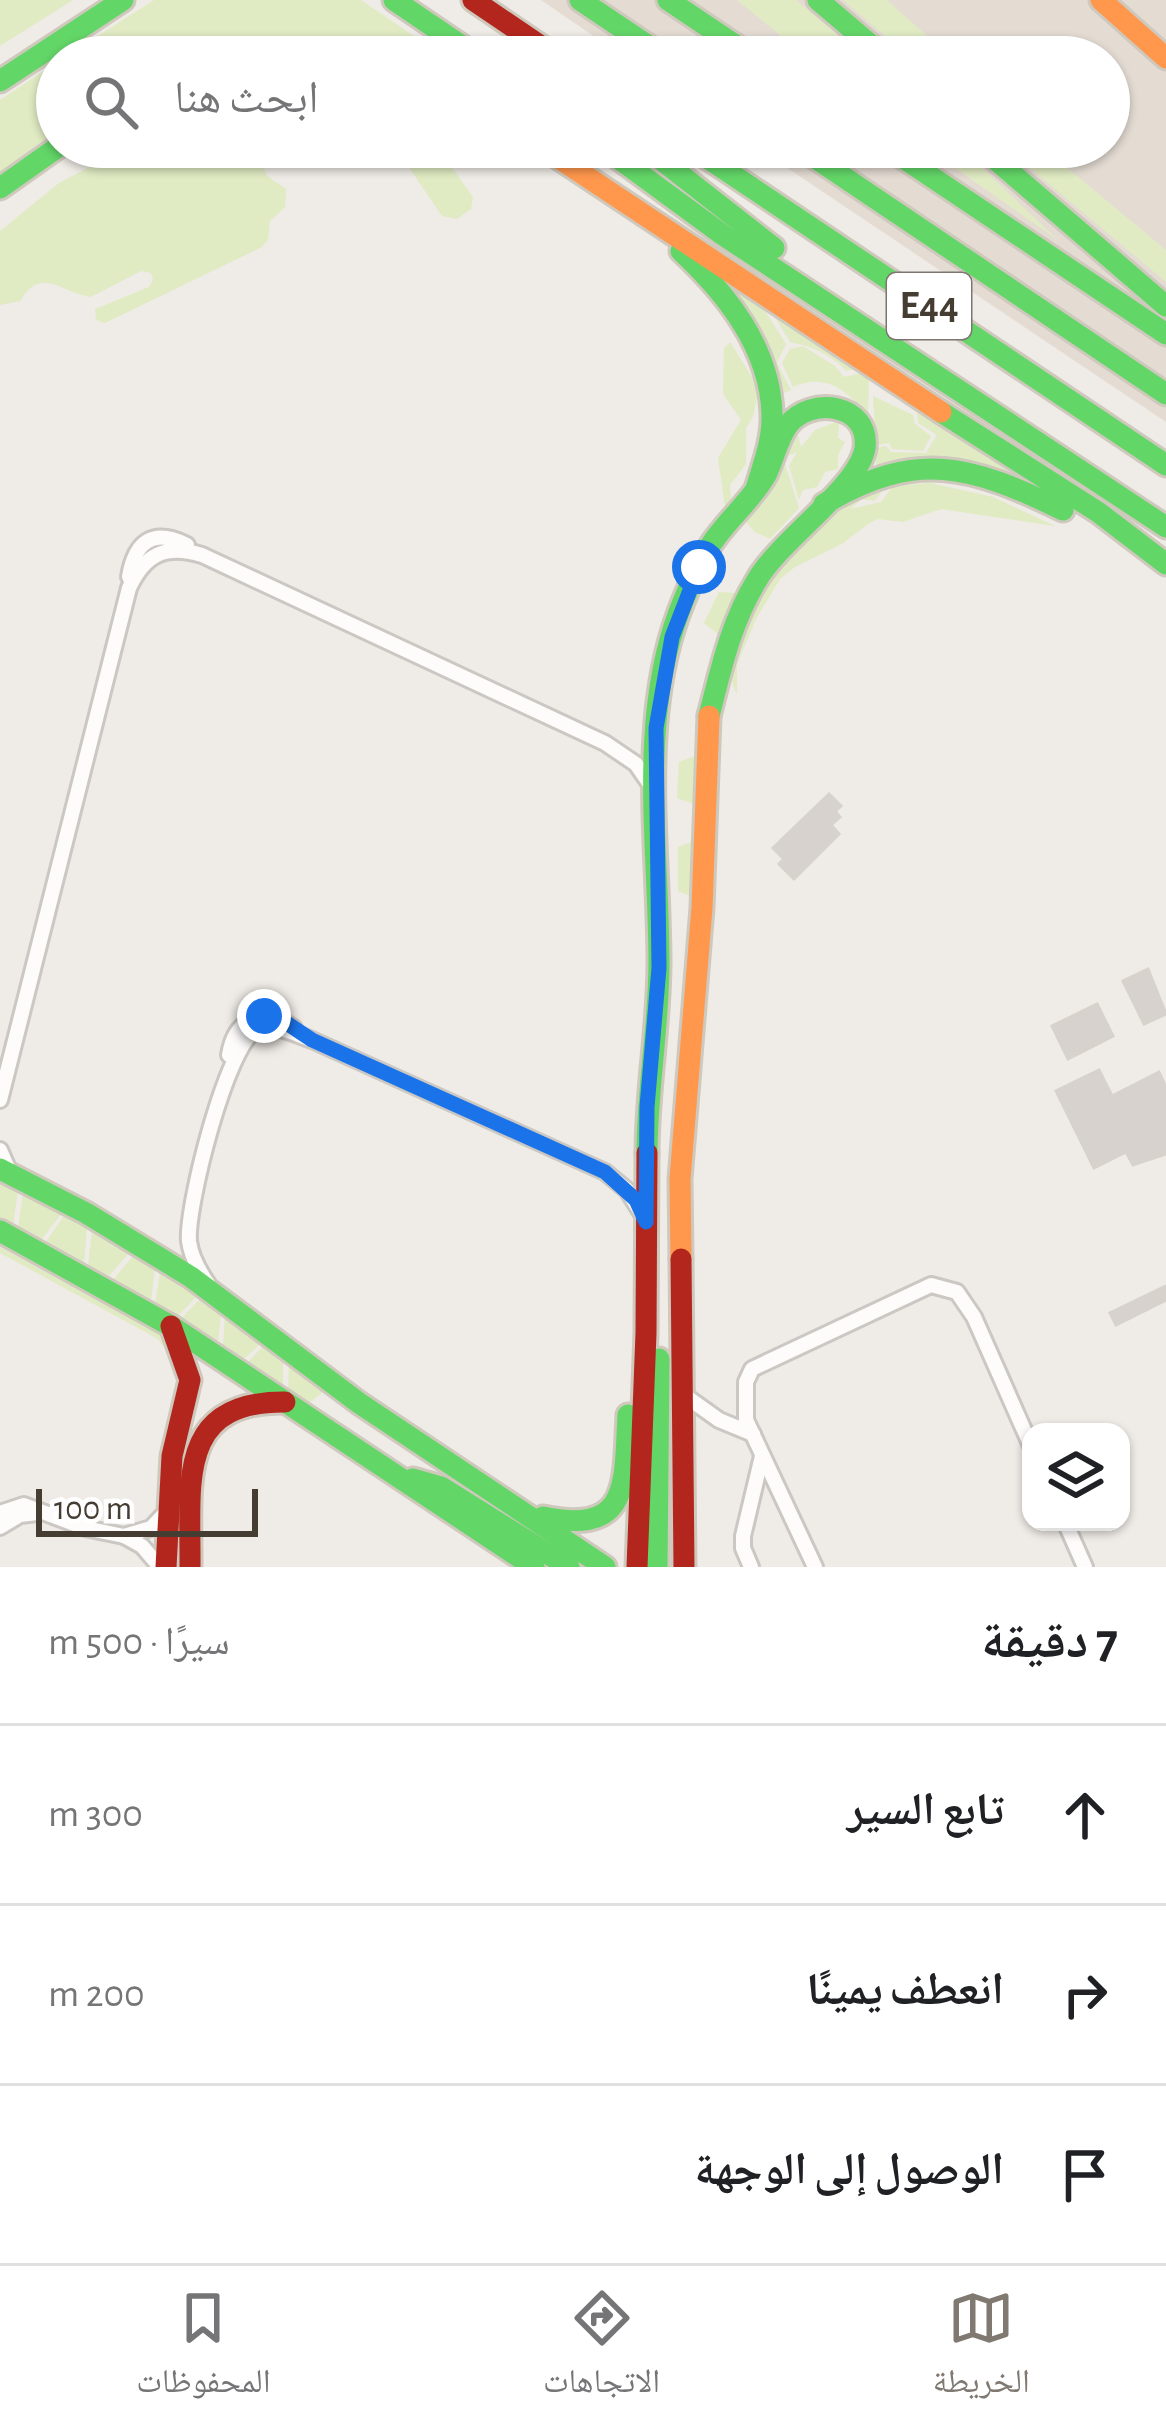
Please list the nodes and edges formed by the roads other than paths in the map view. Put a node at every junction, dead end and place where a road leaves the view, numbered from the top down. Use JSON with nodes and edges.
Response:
{"nodes":[{"id":1,"x":123,"y":0,"type":"edge"},
{"id":2,"x":394,"y":0,"type":"edge"},
{"id":3,"x":473,"y":0,"type":"edge"},
{"id":4,"x":580,"y":0,"type":"edge"},
{"id":5,"x":668,"y":0,"type":"edge"},
{"id":6,"x":818,"y":0,"type":"edge"},
{"id":7,"x":1101,"y":0,"type":"edge"},
{"id":8,"x":68,"y":36,"type":"edge"},
{"id":9,"x":447,"y":36,"type":"edge"},
{"id":10,"x":526,"y":36,"type":"edge"},
{"id":11,"x":634,"y":36,"type":"edge"},
{"id":12,"x":722,"y":36,"type":"edge"},
{"id":13,"x":860,"y":36,"type":"edge"},
{"id":14,"x":36,"y":57,"type":"edge"},
{"id":15,"x":1166,"y":58,"type":"edge"},
{"id":16,"x":0,"y":81,"type":"edge"},
{"id":17,"x":36,"y":163,"type":"edge"},
{"id":18,"x":573,"y":168,"type":"edge"},
{"id":19,"x":574,"y":168,"type":"edge"},
{"id":20,"x":632,"y":168,"type":"edge"},
{"id":21,"x":672,"y":168,"type":"edge"},
{"id":22,"x":723,"y":168,"type":"edge"},
{"id":23,"x":830,"y":168,"type":"edge"},
{"id":24,"x":918,"y":168,"type":"edge"},
{"id":25,"x":1005,"y":168,"type":"edge"},
{"id":26,"x":0,"y":188,"type":"edge"},
{"id":27,"x":1166,"y":306,"type":"edge"},
{"id":28,"x":1166,"y":334,"type":"edge"},
{"id":29,"x":963,"y":393,"type":"junction"},
{"id":30,"x":1166,"y":394,"type":"edge"},
{"id":31,"x":1166,"y":465,"type":"edge"},
{"id":32,"x":756,"y":488,"type":"junction"},
{"id":33,"x":824,"y":504,"type":"junction"},
{"id":34,"x":1166,"y":527,"type":"edge"},
{"id":35,"x":1166,"y":565,"type":"edge"},
{"id":36,"x":654,"y":790,"type":"junction"},
{"id":37,"x":0,"y":1100,"type":"edge"},
{"id":38,"x":0,"y":1150,"type":"edge"},
{"id":39,"x":5,"y":1171,"type":"edge"},
{"id":40,"x":646,"y":1222,"type":"junction"},
{"id":41,"x":0,"y":1231,"type":"edge"},
{"id":42,"x":214,"y":1293,"type":"junction"},
{"id":43,"x":171,"y":1325,"type":"junction"},
{"id":44,"x":646,"y":1334,"type":"junction"},
{"id":45,"x":684,"y":1395,"type":"junction"},
{"id":46,"x":285,"y":1402,"type":"junction"},
{"id":47,"x":1022,"y":1426,"type":"edge"},
{"id":48,"x":753,"y":1434,"type":"junction"},
{"id":49,"x":763,"y":1455,"type":"junction"},
{"id":50,"x":400,"y":1479,"type":"junction"},
{"id":51,"x":170,"y":1506,"type":"junction"},
{"id":52,"x":522,"y":1511,"type":"junction"},
{"id":53,"x":0,"y":1513,"type":"edge"},
{"id":54,"x":49,"y":1514,"type":"junction"},
{"id":55,"x":684,"y":1525,"type":"junction"},
{"id":56,"x":0,"y":1527,"type":"edge"},
{"id":57,"x":1069,"y":1531,"type":"edge"},
{"id":58,"x":124,"y":1536,"type":"junction"},
{"id":59,"x":500,"y":1545,"type":"junction"},
{"id":60,"x":163,"y":1567,"type":"edge"},
{"id":61,"x":190,"y":1567,"type":"edge"},
{"id":62,"x":518,"y":1567,"type":"edge"},
{"id":63,"x":533,"y":1567,"type":"edge"},
{"id":64,"x":569,"y":1567,"type":"edge"},
{"id":65,"x":605,"y":1567,"type":"edge"},
{"id":66,"x":637,"y":1567,"type":"edge"},
{"id":67,"x":657,"y":1567,"type":"edge"},
{"id":68,"x":684,"y":1567,"type":"edge"},
{"id":69,"x":698,"y":1567,"type":"edge"},
{"id":70,"x":752,"y":1567,"type":"edge"},
{"id":71,"x":815,"y":1567,"type":"edge"},
{"id":72,"x":1085,"y":1567,"type":"edge"}],
"edges":[{"from":1,"to":8,"type":"main road"},
{"from":2,"to":9,"type":"main road"},
{"from":3,"to":10,"type":"main road"},
{"from":4,"to":11,"type":"main road"},
{"from":5,"to":12,"type":"main road"},
{"from":6,"to":13,"type":"main road"},
{"from":7,"to":15,"type":"main road"},
{"from":14,"to":16,"type":"main road"},
{"from":17,"to":26,"type":"main road"},
{"from":18,"to":32,"type":"main road"},
{"from":19,"to":35,"type":"main road"},
{"from":20,"to":29,"type":"main road"},
{"from":21,"to":29,"type":"main road"},
{"from":22,"to":31,"type":"main road","number":"E44"},
{"from":23,"to":30,"type":"main road","number":"E44"},
{"from":24,"to":28,"type":"main road"},
{"from":25,"to":27,"type":"main road"},
{"from":29,"to":34,"type":"main road"},
{"from":32,"to":33,"type":"main road"},
{"from":32,"to":36,"type":"main road"},
{"from":33,"to":35,"type":"main road"},
{"from":33,"to":45,"type":"main road"},
{"from":36,"to":37,"type":"street"},
{"from":36,"to":40,"type":"main road"},
{"from":38,"to":39,"type":"street"},
{"from":39,"to":42,"type":"main road"},
{"from":40,"to":42,"type":"street"},
{"from":40,"to":44,"type":"main road"},
{"from":41,"to":43,"type":"main road"},
{"from":42,"to":52,"type":"main road"},
{"from":43,"to":46,"type":"main road"},
{"from":43,"to":51,"type":"main road"},
{"from":44,"to":52,"type":"main road"},
{"from":44,"to":66,"type":"main road"},
{"from":44,"to":67,"type":"main road"},
{"from":45,"to":48,"type":"street"},
{"from":45,"to":55,"type":"main road"},
{"from":46,"to":50,"type":"main road"},
{"from":46,"to":61,"type":"main road"},
{"from":47,"to":48,"type":"street"},
{"from":48,"to":49,"type":"street"},
{"from":49,"to":70,"type":"street"},
{"from":49,"to":71,"type":"street"},
{"from":50,"to":59,"type":"main road"},
{"from":50,"to":64,"type":"main road"},
{"from":51,"to":58,"type":"street"},
{"from":51,"to":60,"type":"main road"},
{"from":52,"to":65,"type":"main road"},
{"from":53,"to":54,"type":"street"},
{"from":54,"to":56,"type":"street"},
{"from":54,"to":58,"type":"street"},
{"from":55,"to":68,"type":"main road"},
{"from":55,"to":69,"type":"main road"},
{"from":57,"to":72,"type":"street"},
{"from":58,"to":60,"type":"street"},
{"from":59,"to":62,"type":"main road"},
{"from":59,"to":63,"type":"main road"}]}
